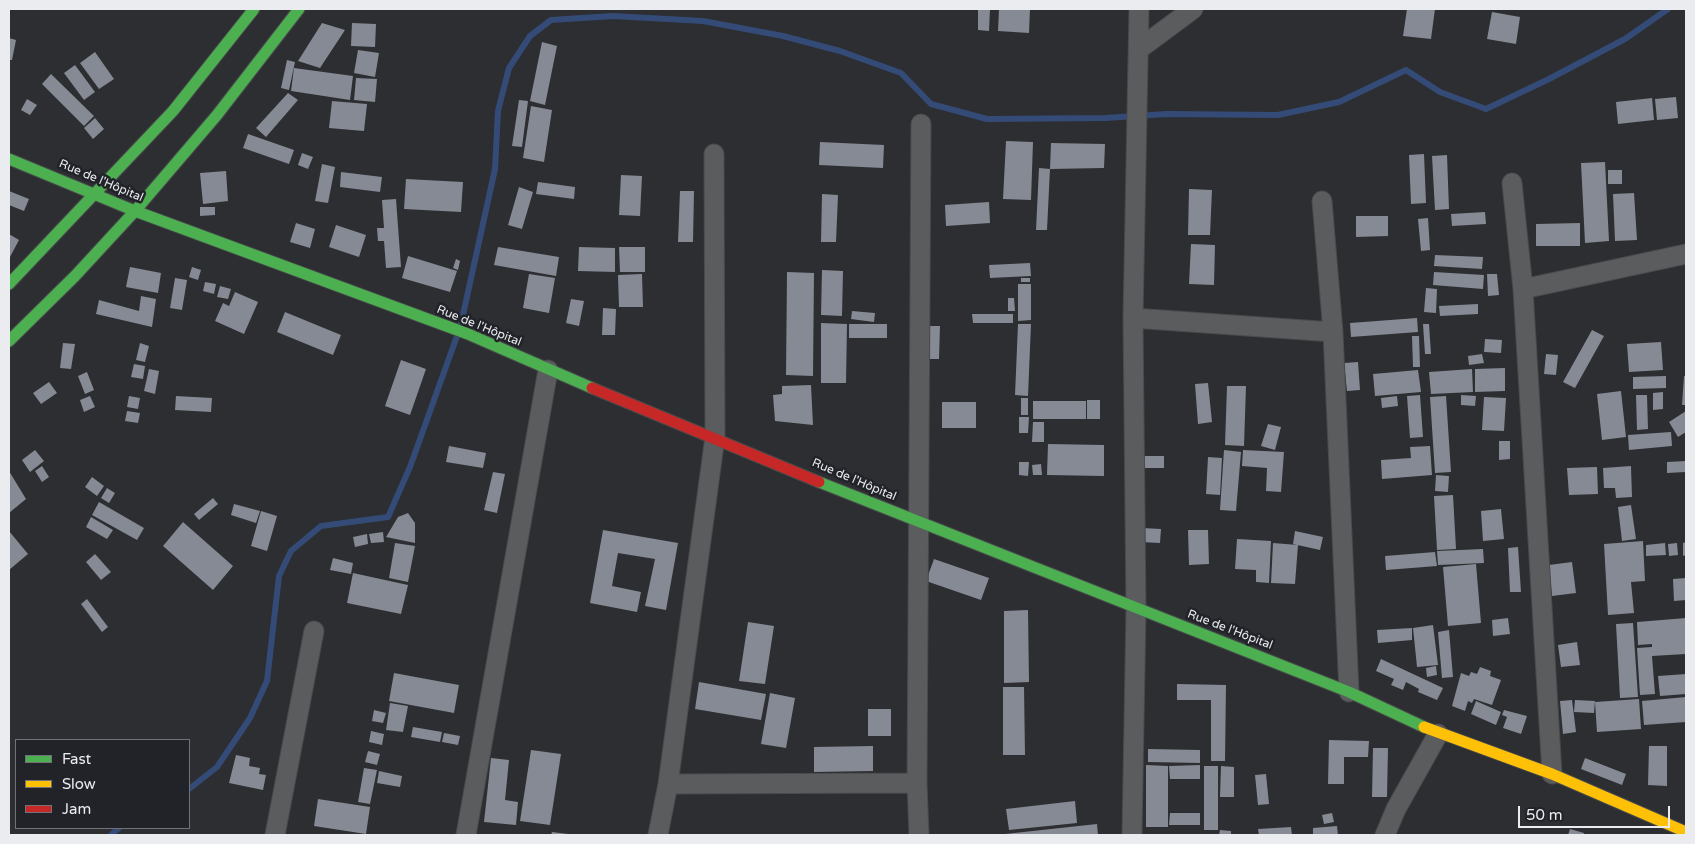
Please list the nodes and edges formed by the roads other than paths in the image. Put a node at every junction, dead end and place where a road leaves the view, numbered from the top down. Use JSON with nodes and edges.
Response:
{"nodes":[{"id":1,"x":254,"y":9,"type":"edge"},
{"id":2,"x":299,"y":9,"type":"edge"},
{"id":3,"x":1139,"y":9,"type":"edge"},
{"id":4,"x":1194,"y":9,"type":"edge"},
{"id":5,"x":1139,"y":49,"type":"junction"},
{"id":6,"x":920,"y":124,"type":"dead end"},
{"id":7,"x":714,"y":154,"type":"dead end"},
{"id":8,"x":9,"y":159,"type":"edge"},
{"id":9,"x":1512,"y":183,"type":"dead end"},
{"id":10,"x":97,"y":194,"type":"junction"},
{"id":11,"x":1322,"y":201,"type":"dead end"},
{"id":12,"x":135,"y":211,"type":"junction"},
{"id":13,"x":1686,"y":254,"type":"edge"},
{"id":14,"x":9,"y":284,"type":"edge"},
{"id":15,"x":1523,"y":289,"type":"junction"},
{"id":16,"x":1133,"y":318,"type":"junction"},
{"id":17,"x":1334,"y":332,"type":"junction"},
{"id":18,"x":9,"y":341,"type":"edge"},
{"id":19,"x":548,"y":370,"type":"junction"},
{"id":20,"x":715,"y":437,"type":"junction"},
{"id":21,"x":920,"y":523,"type":"junction"},
{"id":22,"x":1136,"y":609,"type":"junction"},
{"id":23,"x":314,"y":631,"type":"dead end"},
{"id":24,"x":1349,"y":692,"type":"junction"},
{"id":25,"x":1438,"y":734,"type":"junction"},
{"id":26,"x":1552,"y":774,"type":"junction"},
{"id":27,"x":917,"y":783,"type":"junction"},
{"id":28,"x":668,"y":784,"type":"junction"},
{"id":29,"x":1686,"y":832,"type":"edge"},
{"id":30,"x":275,"y":835,"type":"edge"},
{"id":31,"x":466,"y":835,"type":"edge"},
{"id":32,"x":658,"y":835,"type":"edge"},
{"id":33,"x":919,"y":835,"type":"edge"},
{"id":34,"x":1132,"y":835,"type":"edge"},
{"id":35,"x":1385,"y":835,"type":"edge"}],
"edges":[{"from":1,"to":10,"type":"main road"},
{"from":2,"to":12,"type":"main road"},
{"from":3,"to":5,"type":"street"},
{"from":4,"to":5,"type":"street"},
{"from":5,"to":16,"type":"street"},
{"from":6,"to":21,"type":"street"},
{"from":7,"to":20,"type":"street"},
{"from":8,"to":10,"type":"main road","name":"Rue de l'Hôpital"},
{"from":9,"to":15,"type":"street"},
{"from":10,"to":12,"type":"main road","name":"Rue de l'Hôpital"},
{"from":10,"to":14,"type":"main road"},
{"from":11,"to":17,"type":"street"},
{"from":12,"to":18,"type":"main road"},
{"from":12,"to":19,"type":"main road","name":"Rue de l'Hôpital"},
{"from":13,"to":15,"type":"street"},
{"from":15,"to":26,"type":"street"},
{"from":16,"to":17,"type":"street"},
{"from":16,"to":22,"type":"street"},
{"from":17,"to":24,"type":"street"},
{"from":19,"to":20,"type":"main road","name":"Rue de l'Hôpital"},
{"from":19,"to":31,"type":"street"},
{"from":20,"to":21,"type":"main road","name":"Rue de l'Hôpital"},
{"from":20,"to":28,"type":"street"},
{"from":21,"to":22,"type":"main road","name":"Rue de l'Hôpital"},
{"from":21,"to":27,"type":"street"},
{"from":22,"to":24,"type":"main road","name":"Rue de l'Hôpital"},
{"from":22,"to":34,"type":"street"},
{"from":23,"to":30,"type":"street"},
{"from":24,"to":25,"type":"main road","name":"Rue de l'Hôpital"},
{"from":25,"to":26,"type":"main road","name":"Rue de l'Hôpital"},
{"from":25,"to":35,"type":"street"},
{"from":26,"to":29,"type":"main road","name":"Rue de l'Hôpital"},
{"from":27,"to":28,"type":"street"},
{"from":27,"to":33,"type":"street"},
{"from":28,"to":32,"type":"street"}]}
